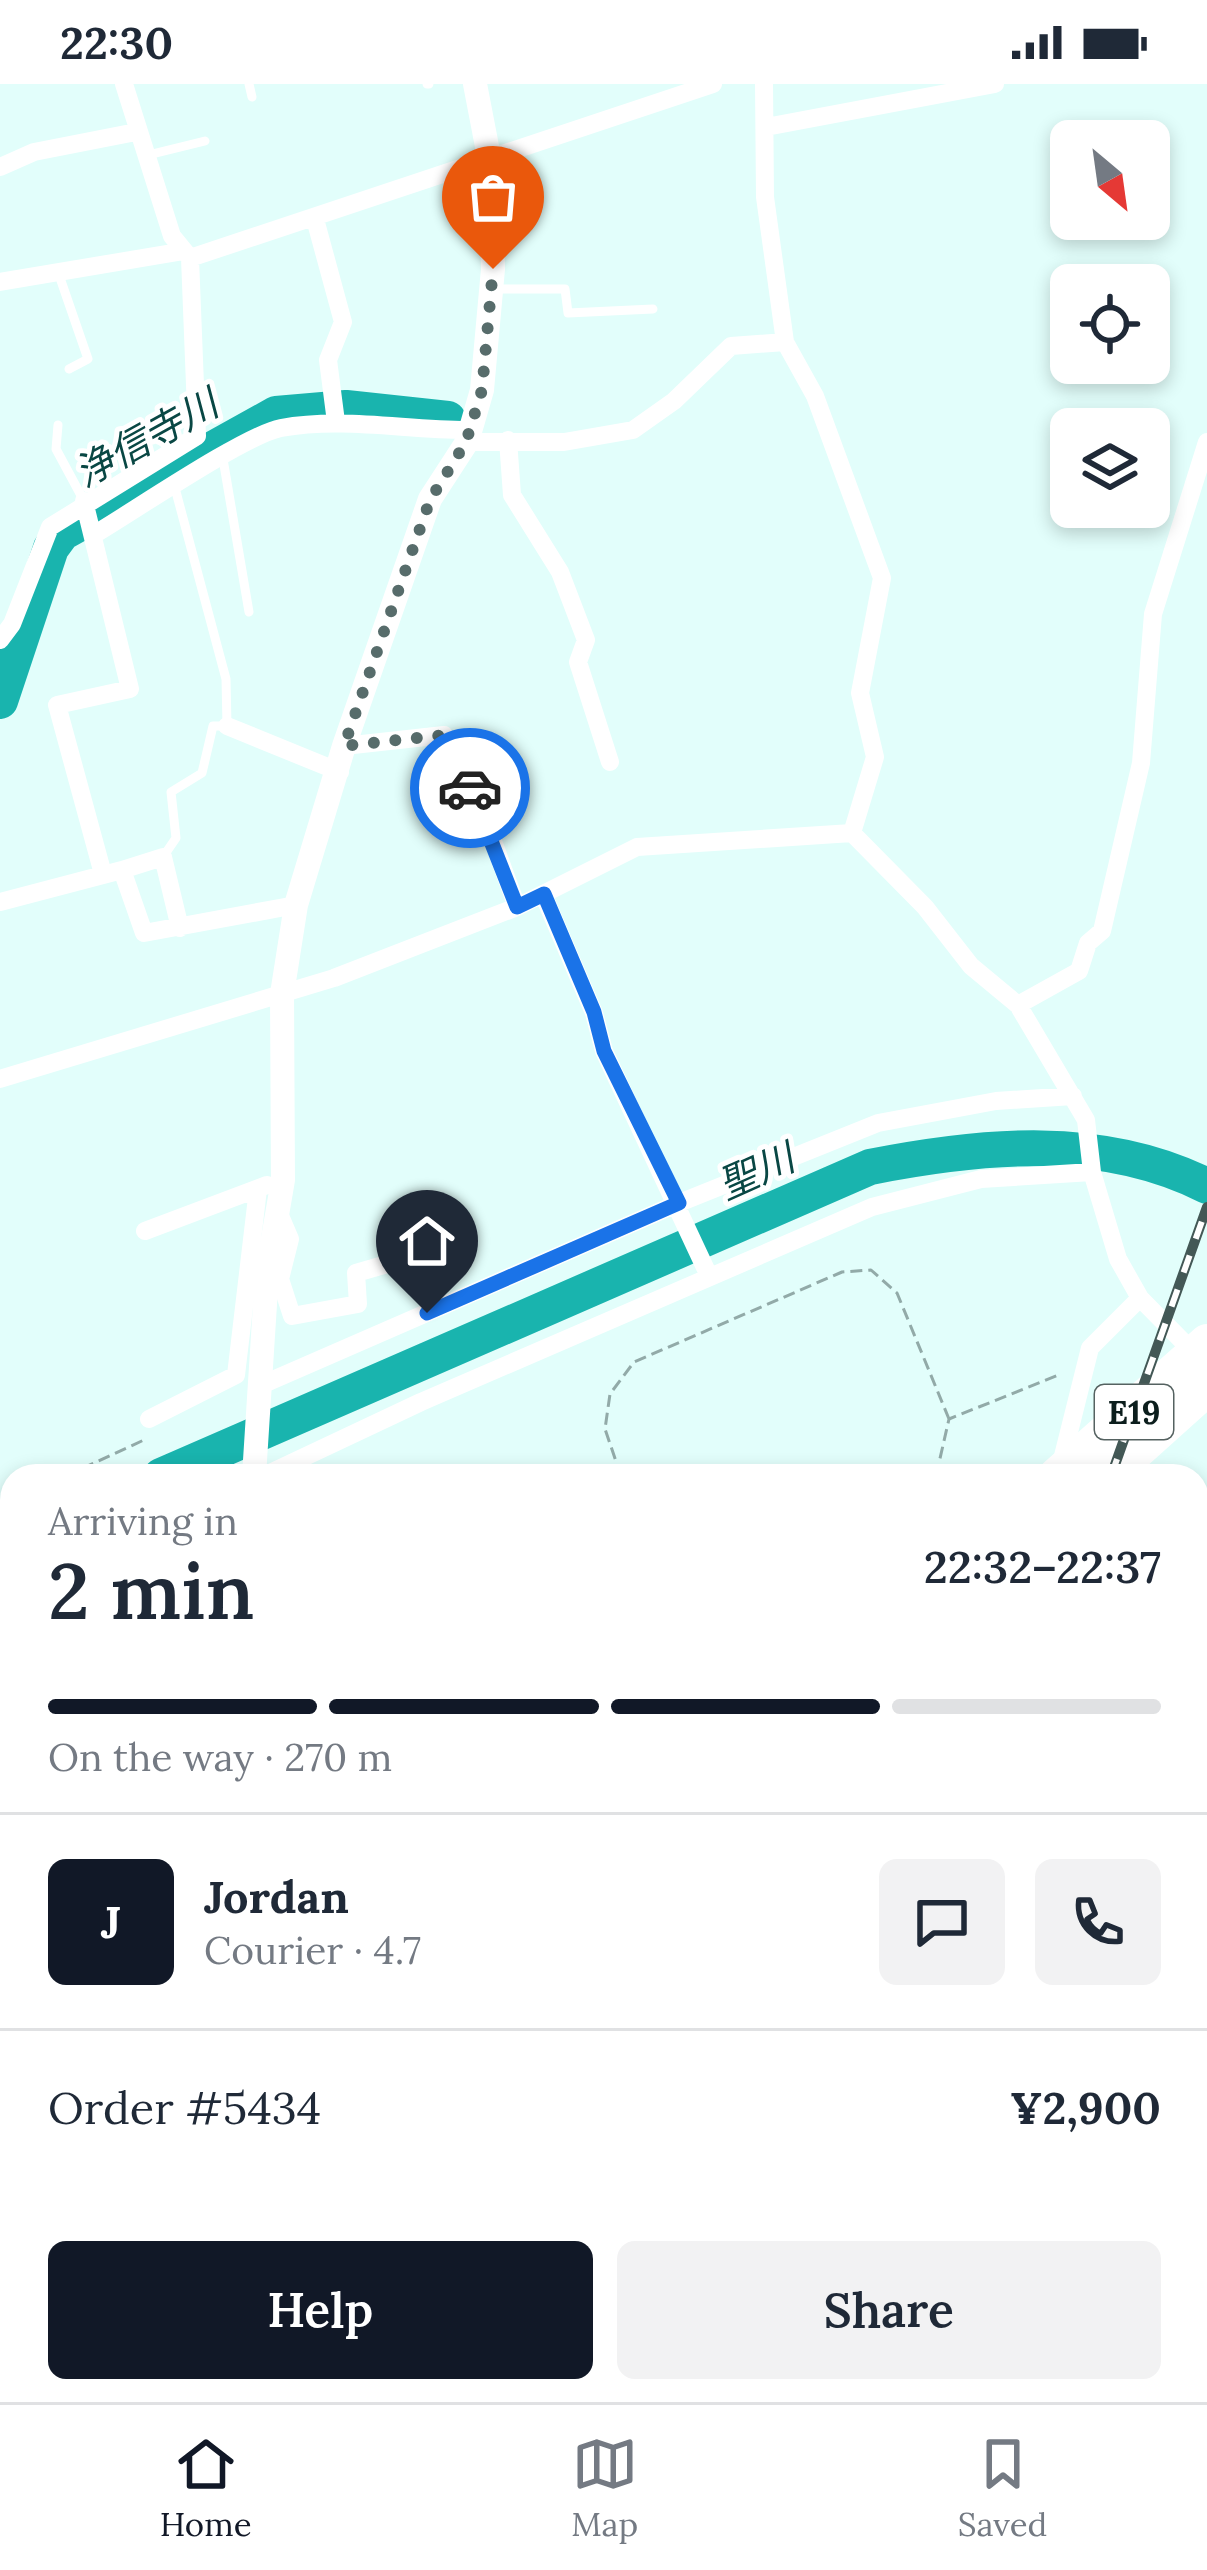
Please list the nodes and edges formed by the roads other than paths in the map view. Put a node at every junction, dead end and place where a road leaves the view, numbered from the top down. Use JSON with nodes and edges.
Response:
{"nodes":[{"id":1,"x":124,"y":84,"type":"edge"},
{"id":2,"x":249,"y":84,"type":"edge"},
{"id":3,"x":475,"y":84,"type":"edge"},
{"id":4,"x":713,"y":84,"type":"edge"},
{"id":5,"x":764,"y":84,"type":"edge"},
{"id":6,"x":995,"y":84,"type":"edge"},
{"id":7,"x":252,"y":97,"type":"dead end"},
{"id":8,"x":766,"y":128,"type":"junction"},
{"id":9,"x":136,"y":132,"type":"junction"},
{"id":10,"x":205,"y":141,"type":"dead end"},
{"id":11,"x":144,"y":157,"type":"junction"},
{"id":12,"x":490,"y":162,"type":"junction"},
{"id":13,"x":0,"y":167,"type":"edge"},
{"id":14,"x":315,"y":219,"type":"junction"},
{"id":15,"x":187,"y":255,"type":"junction"},
{"id":16,"x":58,"y":272,"type":"junction"},
{"id":17,"x":0,"y":282,"type":"edge"},
{"id":18,"x":491,"y":289,"type":"junction"},
{"id":19,"x":652,"y":309,"type":"dead end"},
{"id":20,"x":785,"y":342,"type":"junction"},
{"id":21,"x":69,"y":370,"type":"dead end"},
{"id":22,"x":335,"y":412,"type":"junction"},
{"id":23,"x":58,"y":425,"type":"dead end"},
{"id":24,"x":467,"y":436,"type":"junction"},
{"id":25,"x":197,"y":439,"type":"junction"},
{"id":26,"x":508,"y":440,"type":"junction"},
{"id":27,"x":1207,"y":442,"type":"edge"},
{"id":28,"x":215,"y":462,"type":"junction"},
{"id":29,"x":175,"y":488,"type":"junction"},
{"id":30,"x":86,"y":504,"type":"junction"},
{"id":31,"x":95,"y":532,"type":"junction"},
{"id":32,"x":249,"y":611,"type":"dead end"},
{"id":33,"x":0,"y":642,"type":"edge"},
{"id":34,"x":227,"y":726,"type":"junction"},
{"id":35,"x":344,"y":746,"type":"junction"},
{"id":36,"x":610,"y":762,"type":"dead end"},
{"id":37,"x":340,"y":772,"type":"junction"},
{"id":38,"x":852,"y":833,"type":"junction"},
{"id":39,"x":163,"y":857,"type":"junction"},
{"id":40,"x":113,"y":872,"type":"junction"},
{"id":41,"x":544,"y":894,"type":"junction"},
{"id":42,"x":0,"y":902,"type":"edge"},
{"id":43,"x":296,"y":905,"type":"junction"},
{"id":44,"x":517,"y":907,"type":"junction"},
{"id":45,"x":180,"y":928,"type":"junction"},
{"id":46,"x":282,"y":994,"type":"junction"},
{"id":47,"x":1018,"y":1005,"type":"junction"},
{"id":48,"x":0,"y":1079,"type":"edge"},
{"id":49,"x":1073,"y":1096,"type":"junction"},
{"id":50,"x":1092,"y":1172,"type":"junction"},
{"id":51,"x":270,"y":1184,"type":"junction"},
{"id":52,"x":679,"y":1203,"type":"junction"},
{"id":53,"x":277,"y":1209,"type":"junction"},
{"id":54,"x":145,"y":1231,"type":"dead end"},
{"id":55,"x":387,"y":1264,"type":"dead end"},
{"id":56,"x":709,"y":1276,"type":"junction"},
{"id":57,"x":1140,"y":1298,"type":"junction"},
{"id":58,"x":1207,"y":1342,"type":"edge"},
{"id":59,"x":1207,"y":1366,"type":"edge"},
{"id":60,"x":1207,"y":1388,"type":"edge"},
{"id":61,"x":258,"y":1393,"type":"junction"},
{"id":62,"x":149,"y":1419,"type":"dead end"},
{"id":63,"x":257,"y":1464,"type":"edge"},
{"id":64,"x":282,"y":1464,"type":"edge"},
{"id":65,"x":1060,"y":1464,"type":"edge"},
{"id":66,"x":1070,"y":1464,"type":"edge"},
{"id":67,"x":1122,"y":1464,"type":"edge"}],
"edges":[{"from":1,"to":9,"type":"street"},
{"from":2,"to":7,"type":"lane"},
{"from":3,"to":12,"type":"street"},
{"from":4,"to":12,"type":"street"},
{"from":5,"to":8,"type":"street"},
{"from":6,"to":8,"type":"street"},
{"from":8,"to":20,"type":"street"},
{"from":9,"to":11,"type":"street"},
{"from":9,"to":13,"type":"street"},
{"from":10,"to":11,"type":"lane"},
{"from":11,"to":15,"type":"street"},
{"from":12,"to":14,"type":"street"},
{"from":12,"to":18,"type":"street"},
{"from":14,"to":15,"type":"street"},
{"from":14,"to":22,"type":"street"},
{"from":15,"to":16,"type":"street"},
{"from":15,"to":25,"type":"street"},
{"from":16,"to":17,"type":"street"},
{"from":16,"to":21,"type":"lane"},
{"from":18,"to":19,"type":"lane"},
{"from":18,"to":24,"type":"street"},
{"from":20,"to":26,"type":"street"},
{"from":20,"to":38,"type":"street"},
{"from":22,"to":24,"type":"street"},
{"from":22,"to":28,"type":"street"},
{"from":23,"to":30,"type":"lane"},
{"from":24,"to":26,"type":"street"},
{"from":24,"to":35,"type":"street"},
{"from":25,"to":28,"type":"street"},
{"from":25,"to":30,"type":"street"},
{"from":26,"to":36,"type":"street"},
{"from":27,"to":47,"type":"street"},
{"from":28,"to":29,"type":"street"},
{"from":28,"to":32,"type":"lane"},
{"from":29,"to":31,"type":"street"},
{"from":29,"to":34,"type":"lane"},
{"from":30,"to":31,"type":"street"},
{"from":30,"to":33,"type":"street"},
{"from":31,"to":40,"type":"street"},
{"from":34,"to":37,"type":"street"},
{"from":34,"to":39,"type":"lane"},
{"from":35,"to":37,"type":"street"},
{"from":35,"to":44,"type":"street"},
{"from":37,"to":43,"type":"street"},
{"from":38,"to":41,"type":"street"},
{"from":38,"to":47,"type":"street"},
{"from":39,"to":40,"type":"street"},
{"from":39,"to":45,"type":"street"},
{"from":40,"to":42,"type":"street"},
{"from":40,"to":45,"type":"street"},
{"from":41,"to":44,"type":"street"},
{"from":41,"to":52,"type":"street"},
{"from":43,"to":45,"type":"street"},
{"from":43,"to":46,"type":"street"},
{"from":44,"to":46,"type":"street"},
{"from":46,"to":48,"type":"street"},
{"from":46,"to":51,"type":"street"},
{"from":47,"to":49,"type":"street"},
{"from":49,"to":50,"type":"street"},
{"from":49,"to":52,"type":"street"},
{"from":50,"to":56,"type":"street"},
{"from":50,"to":57,"type":"street"},
{"from":51,"to":53,"type":"street"},
{"from":51,"to":54,"type":"street"},
{"from":51,"to":62,"type":"street"},
{"from":52,"to":56,"type":"street"},
{"from":52,"to":61,"type":"street"},
{"from":53,"to":55,"type":"street"},
{"from":53,"to":61,"type":"street"},
{"from":56,"to":64,"type":"street"},
{"from":57,"to":59,"type":"street"},
{"from":57,"to":65,"type":"street"},
{"from":58,"to":66,"type":"highway","number":"E19"},
{"from":60,"to":67,"type":"highway","number":"E19"},
{"from":61,"to":63,"type":"street"}]}
